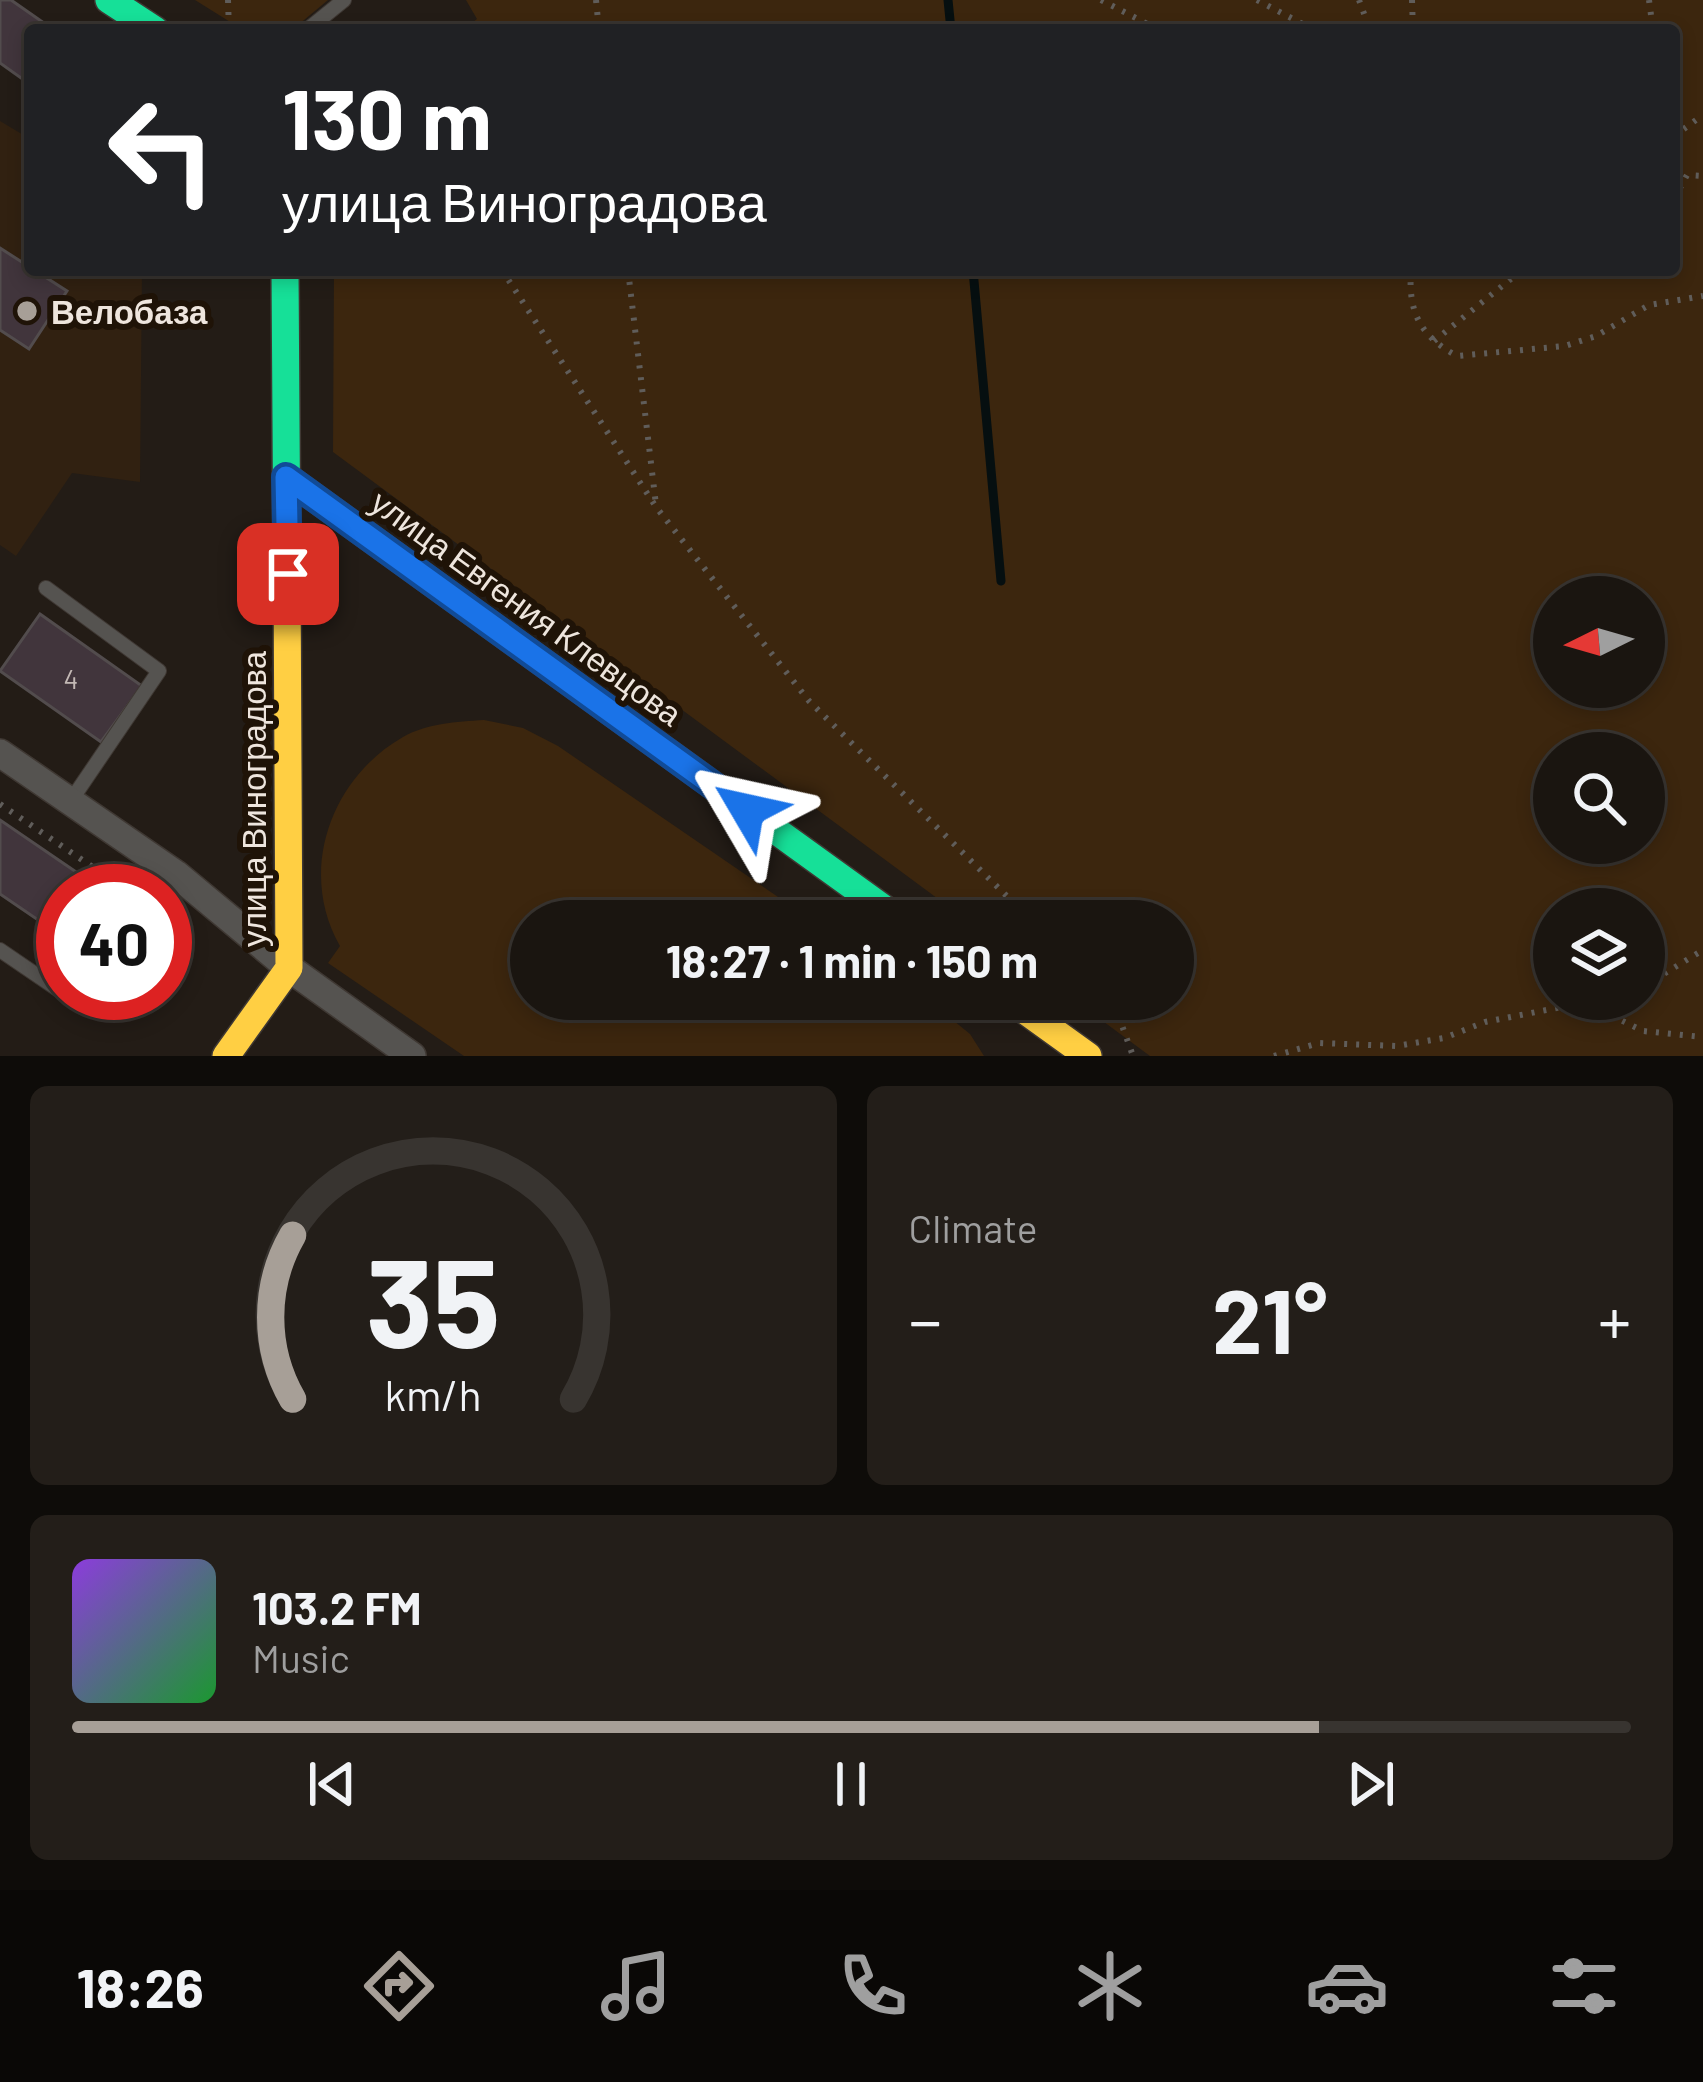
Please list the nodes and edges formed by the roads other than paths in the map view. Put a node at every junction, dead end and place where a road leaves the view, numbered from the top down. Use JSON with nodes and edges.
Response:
{"nodes":[{"id":1,"x":109,"y":0,"type":"edge"},
{"id":2,"x":344,"y":0,"type":"edge"},
{"id":3,"x":145,"y":24,"type":"edge"},
{"id":4,"x":314,"y":24,"type":"edge"},
{"id":5,"x":285,"y":276,"type":"edge"},
{"id":6,"x":286,"y":477,"type":"junction"},
{"id":7,"x":46,"y":588,"type":"dead end"},
{"id":8,"x":0,"y":753,"type":"edge"},
{"id":9,"x":70,"y":802,"type":"junction"},
{"id":10,"x":147,"y":864,"type":"edge"},
{"id":11,"x":192,"y":899,"type":"edge"},
{"id":12,"x":872,"y":900,"type":"edge"},
{"id":13,"x":0,"y":950,"type":"edge"},
{"id":14,"x":289,"y":968,"type":"junction"},
{"id":15,"x":36,"y":975,"type":"edge"},
{"id":16,"x":1038,"y":1020,"type":"edge"},
{"id":17,"x":226,"y":1056,"type":"edge"},
{"id":18,"x":412,"y":1056,"type":"edge"},
{"id":19,"x":1088,"y":1056,"type":"edge"}],
"edges":[{"from":1,"to":3,"type":"street"},
{"from":2,"to":4,"type":"lane"},
{"from":5,"to":6,"type":"street","name":"улица Виноградова"},
{"from":6,"to":12,"type":"street","name":"улица Евгения Клевцова"},
{"from":6,"to":14,"type":"street","name":"улица Виноградова"},
{"from":7,"to":9,"type":"lane"},
{"from":8,"to":9,"type":"street"},
{"from":9,"to":10,"type":"street"},
{"from":11,"to":14,"type":"street"},
{"from":13,"to":15,"type":"lane"},
{"from":14,"to":17,"type":"street"},
{"from":14,"to":18,"type":"street"},
{"from":16,"to":19,"type":"street"}]}
